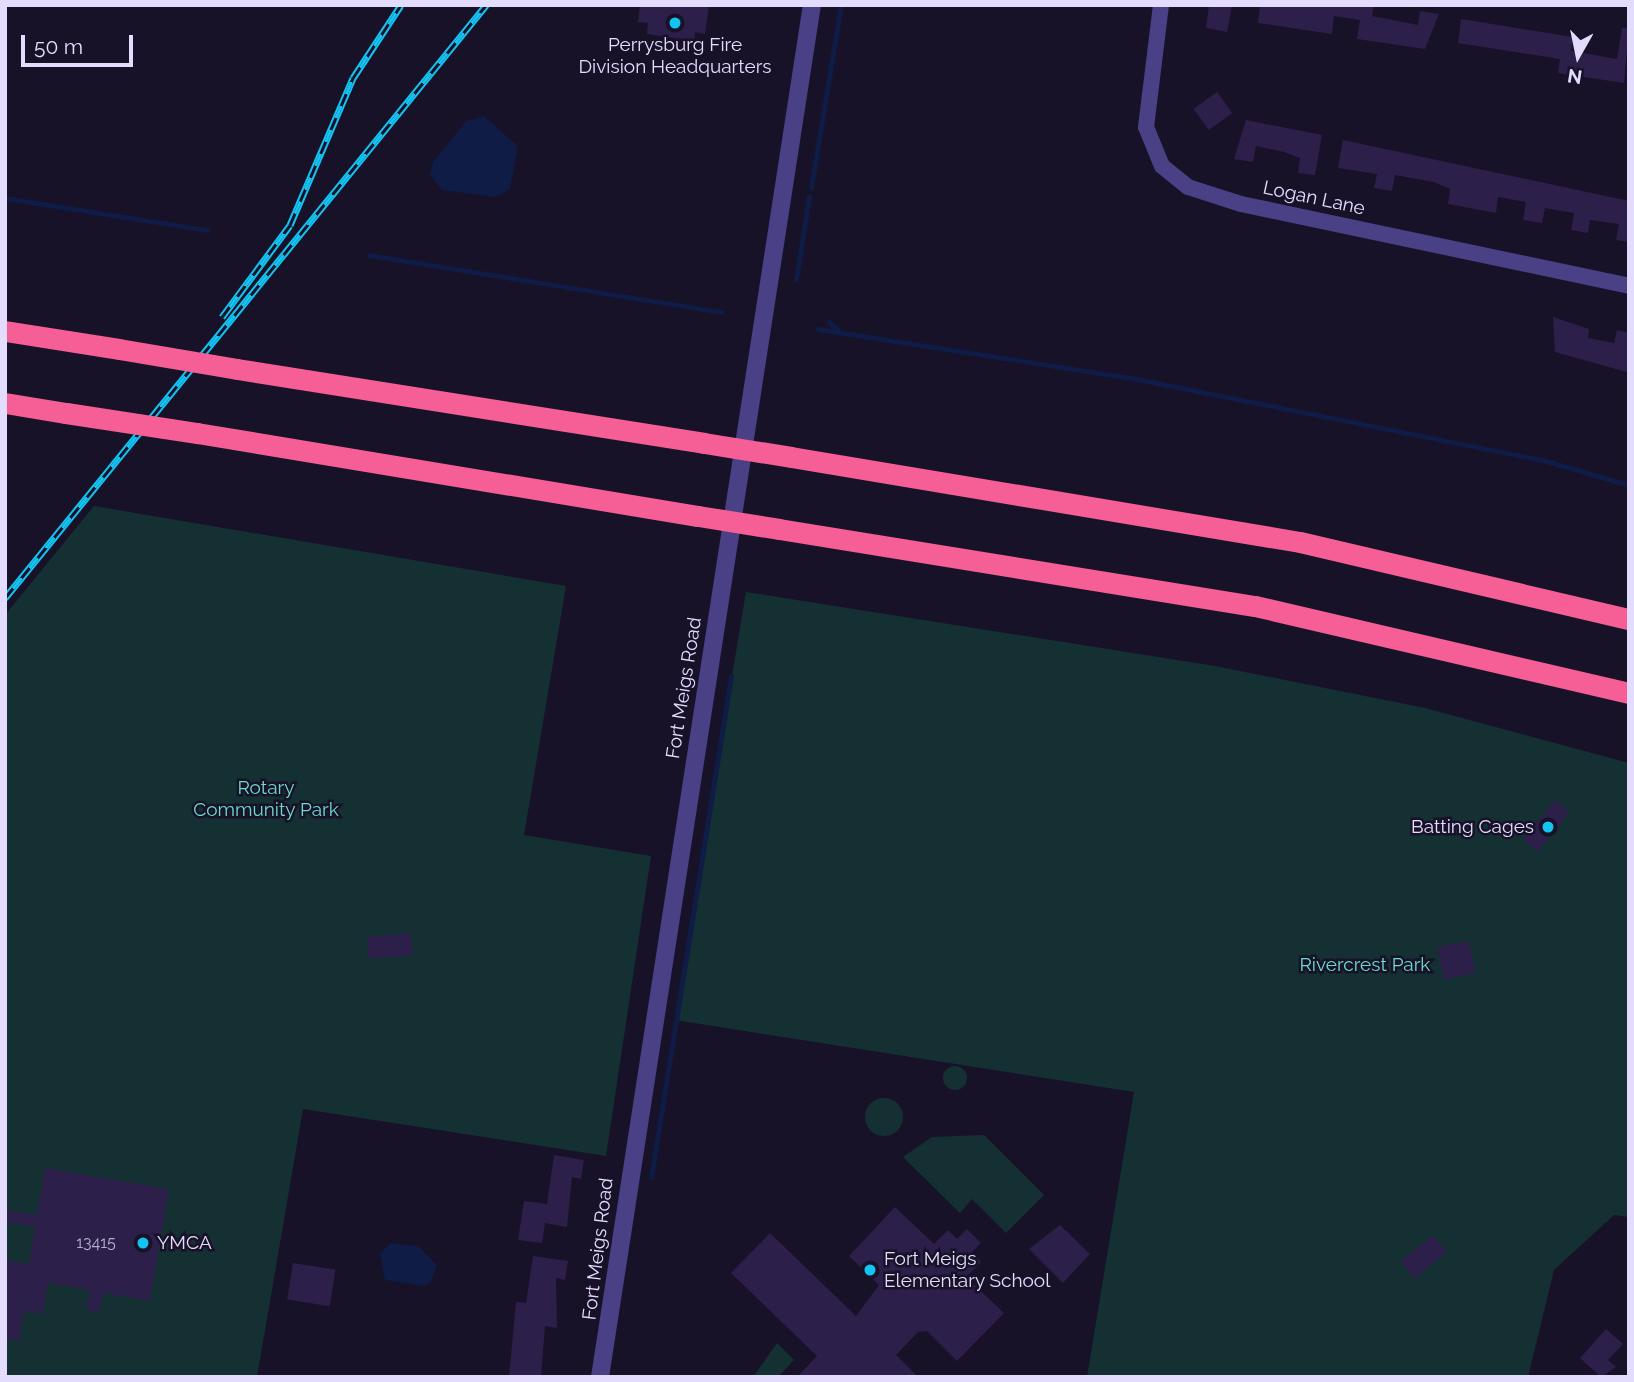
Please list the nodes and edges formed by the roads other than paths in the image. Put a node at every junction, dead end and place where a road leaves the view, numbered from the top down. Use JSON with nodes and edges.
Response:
{"nodes":[{"id":1,"x":812,"y":5,"type":"edge"},
{"id":2,"x":1161,"y":5,"type":"edge"},
{"id":3,"x":1629,"y":286,"type":"edge"},
{"id":4,"x":5,"y":331,"type":"edge"},
{"id":5,"x":5,"y":403,"type":"edge"},
{"id":6,"x":1629,"y":619,"type":"edge"},
{"id":7,"x":1629,"y":693,"type":"edge"},
{"id":8,"x":600,"y":1377,"type":"edge"}],
"edges":[{"from":1,"to":8,"type":"street","name":"Fort Meigs Road"},
{"from":2,"to":3,"type":"street","name":"Logan Lane"},
{"from":4,"to":6,"type":"highway","bridge":true},
{"from":5,"to":7,"type":"highway","bridge":true}]}
